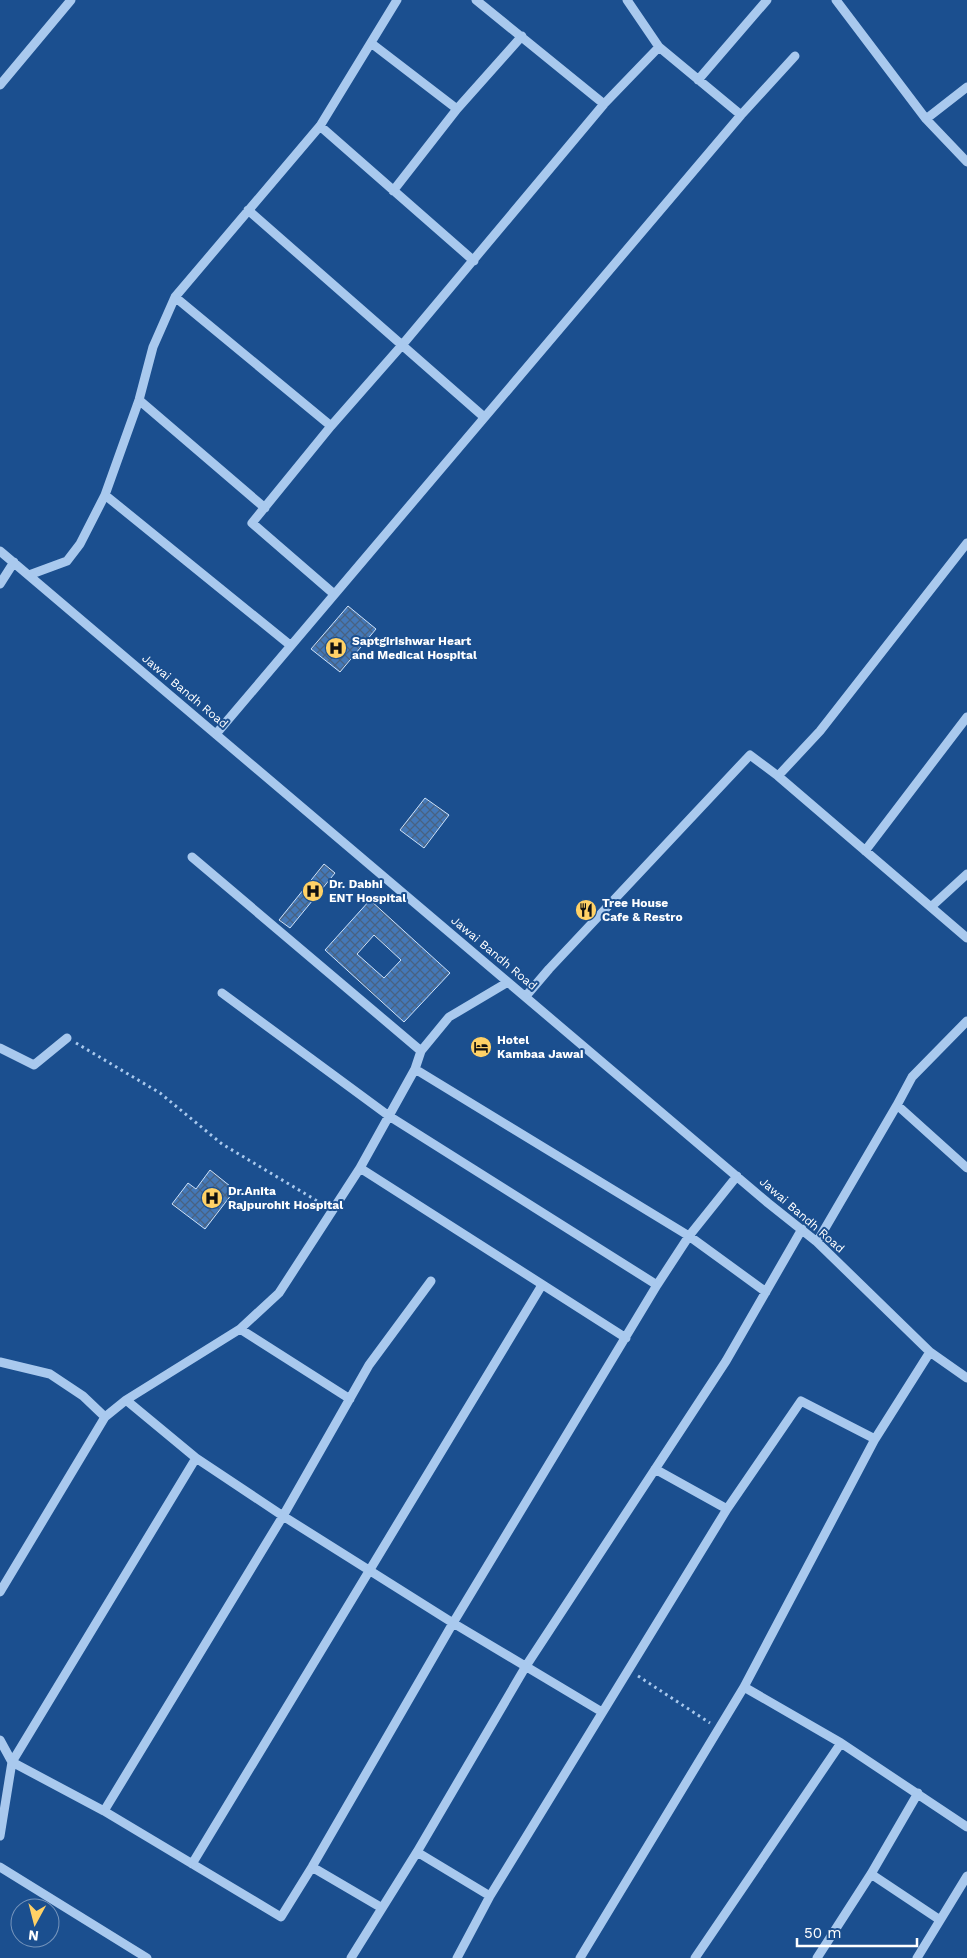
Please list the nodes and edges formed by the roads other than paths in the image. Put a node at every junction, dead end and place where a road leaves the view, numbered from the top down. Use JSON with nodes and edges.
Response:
{"nodes":[{"id":1,"x":71,"y":0,"type":"edge"},
{"id":2,"x":397,"y":0,"type":"edge"},
{"id":3,"x":476,"y":0,"type":"edge"},
{"id":4,"x":627,"y":0,"type":"edge"},
{"id":5,"x":767,"y":0,"type":"edge"},
{"id":6,"x":842,"y":2,"type":"edge"},
{"id":7,"x":522,"y":36,"type":"junction"},
{"id":8,"x":371,"y":43,"type":"junction"},
{"id":9,"x":659,"y":47,"type":"junction"},
{"id":10,"x":795,"y":56,"type":"dead end"},
{"id":11,"x":698,"y":80,"type":"junction"},
{"id":12,"x":0,"y":85,"type":"edge"},
{"id":13,"x":967,"y":87,"type":"edge"},
{"id":14,"x":604,"y":104,"type":"junction"},
{"id":15,"x":457,"y":109,"type":"junction"},
{"id":16,"x":740,"y":115,"type":"junction"},
{"id":17,"x":926,"y":119,"type":"junction"},
{"id":18,"x":320,"y":126,"type":"junction"},
{"id":19,"x":967,"y":162,"type":"edge"},
{"id":20,"x":393,"y":191,"type":"junction"},
{"id":21,"x":248,"y":210,"type":"junction"},
{"id":22,"x":474,"y":261,"type":"junction"},
{"id":23,"x":175,"y":297,"type":"junction"},
{"id":24,"x":403,"y":344,"type":"junction"},
{"id":25,"x":139,"y":400,"type":"junction"},
{"id":26,"x":484,"y":417,"type":"junction"},
{"id":27,"x":331,"y":426,"type":"junction"},
{"id":28,"x":105,"y":495,"type":"junction"},
{"id":29,"x":265,"y":508,"type":"junction"},
{"id":30,"x":967,"y":543,"type":"edge"},
{"id":31,"x":0,"y":551,"type":"edge"},
{"id":32,"x":14,"y":562,"type":"junction"},
{"id":33,"x":29,"y":575,"type":"junction"},
{"id":34,"x":0,"y":584,"type":"edge"},
{"id":35,"x":334,"y":594,"type":"junction"},
{"id":36,"x":290,"y":645,"type":"junction"},
{"id":37,"x":967,"y":717,"type":"edge"},
{"id":38,"x":216,"y":734,"type":"junction"},
{"id":39,"x":778,"y":776,"type":"junction"},
{"id":40,"x":865,"y":851,"type":"junction"},
{"id":41,"x":192,"y":857,"type":"dead end"},
{"id":42,"x":967,"y":874,"type":"edge"},
{"id":43,"x":932,"y":906,"type":"junction"},
{"id":44,"x":967,"y":938,"type":"edge"},
{"id":45,"x":508,"y":982,"type":"junction"},
{"id":46,"x":222,"y":993,"type":"dead end"},
{"id":47,"x":526,"y":996,"type":"junction"},
{"id":48,"x":967,"y":1021,"type":"edge"},
{"id":49,"x":67,"y":1038,"type":"road end"},
{"id":50,"x":0,"y":1048,"type":"edge"},
{"id":51,"x":421,"y":1051,"type":"junction"},
{"id":52,"x":415,"y":1069,"type":"junction"},
{"id":53,"x":897,"y":1106,"type":"junction"},
{"id":54,"x":389,"y":1116,"type":"junction"},
{"id":55,"x":360,"y":1168,"type":"junction"},
{"id":56,"x":967,"y":1168,"type":"edge"},
{"id":57,"x":737,"y":1176,"type":"junction"},
{"id":58,"x":802,"y":1229,"type":"junction"},
{"id":59,"x":689,"y":1236,"type":"junction"},
{"id":60,"x":817,"y":1242,"type":"junction"},
{"id":61,"x":431,"y":1281,"type":"dead end"},
{"id":62,"x":542,"y":1284,"type":"junction"},
{"id":63,"x":658,"y":1285,"type":"junction"},
{"id":64,"x":766,"y":1292,"type":"junction"},
{"id":65,"x":240,"y":1329,"type":"junction"},
{"id":66,"x":626,"y":1338,"type":"junction"},
{"id":67,"x":930,"y":1352,"type":"junction"},
{"id":68,"x":0,"y":1362,"type":"edge"},
{"id":69,"x":967,"y":1378,"type":"edge"},
{"id":70,"x":350,"y":1399,"type":"junction"},
{"id":71,"x":126,"y":1400,"type":"junction"},
{"id":72,"x":106,"y":1417,"type":"junction"},
{"id":73,"x":875,"y":1439,"type":"junction"},
{"id":74,"x":196,"y":1458,"type":"junction"},
{"id":75,"x":655,"y":1469,"type":"junction"},
{"id":76,"x":727,"y":1509,"type":"junction"},
{"id":77,"x":283,"y":1516,"type":"junction"},
{"id":78,"x":369,"y":1569,"type":"junction"},
{"id":79,"x":0,"y":1592,"type":"edge"},
{"id":80,"x":453,"y":1623,"type":"junction"},
{"id":81,"x":526,"y":1666,"type":"junction"},
{"id":82,"x":744,"y":1687,"type":"junction"},
{"id":83,"x":602,"y":1712,"type":"junction"},
{"id":84,"x":0,"y":1740,"type":"edge"},
{"id":85,"x":841,"y":1743,"type":"junction"},
{"id":86,"x":12,"y":1762,"type":"junction"},
{"id":87,"x":918,"y":1793,"type":"junction"},
{"id":88,"x":104,"y":1810,"type":"junction"},
{"id":89,"x":967,"y":1827,"type":"edge"},
{"id":90,"x":0,"y":1836,"type":"edge"},
{"id":91,"x":417,"y":1852,"type":"junction"},
{"id":92,"x":192,"y":1864,"type":"junction"},
{"id":93,"x":312,"y":1867,"type":"junction"},
{"id":94,"x":0,"y":1868,"type":"edge"},
{"id":95,"x":871,"y":1874,"type":"junction"},
{"id":96,"x":967,"y":1876,"type":"edge"},
{"id":97,"x":490,"y":1896,"type":"junction"},
{"id":98,"x":382,"y":1908,"type":"junction"},
{"id":99,"x":940,"y":1920,"type":"junction"},
{"id":100,"x":147,"y":1958,"type":"edge"},
{"id":101,"x":351,"y":1958,"type":"edge"},
{"id":102,"x":457,"y":1958,"type":"edge"},
{"id":103,"x":580,"y":1958,"type":"edge"},
{"id":104,"x":695,"y":1958,"type":"edge"},
{"id":105,"x":818,"y":1958,"type":"edge"},
{"id":106,"x":917,"y":1958,"type":"edge"}],
"edges":[{"from":1,"to":12,"type":"street"},
{"from":2,"to":8,"type":"street"},
{"from":3,"to":7,"type":"street"},
{"from":4,"to":9,"type":"street"},
{"from":5,"to":11,"type":"street"},
{"from":6,"to":17,"type":"street"},
{"from":7,"to":14,"type":"street"},
{"from":7,"to":15,"type":"street"},
{"from":8,"to":15,"type":"street"},
{"from":8,"to":18,"type":"street"},
{"from":9,"to":11,"type":"street"},
{"from":9,"to":14,"type":"street"},
{"from":10,"to":16,"type":"street"},
{"from":11,"to":16,"type":"street"},
{"from":13,"to":17,"type":"street"},
{"from":14,"to":22,"type":"street"},
{"from":15,"to":20,"type":"street"},
{"from":16,"to":26,"type":"street"},
{"from":17,"to":19,"type":"street"},
{"from":18,"to":20,"type":"street"},
{"from":18,"to":21,"type":"street"},
{"from":20,"to":22,"type":"street"},
{"from":21,"to":23,"type":"street"},
{"from":21,"to":24,"type":"street"},
{"from":22,"to":24,"type":"street"},
{"from":23,"to":25,"type":"street"},
{"from":23,"to":27,"type":"street"},
{"from":24,"to":26,"type":"street"},
{"from":24,"to":27,"type":"street"},
{"from":25,"to":28,"type":"street"},
{"from":25,"to":29,"type":"street"},
{"from":26,"to":35,"type":"street"},
{"from":27,"to":29,"type":"street"},
{"from":28,"to":33,"type":"street"},
{"from":28,"to":36,"type":"street"},
{"from":29,"to":35,"type":"street"},
{"from":30,"to":39,"type":"street"},
{"from":31,"to":32,"type":"street","name":"Jawai Bandh Road"},
{"from":32,"to":33,"type":"street","name":"Jawai Bandh Road"},
{"from":32,"to":34,"type":"street"},
{"from":33,"to":38,"type":"street","name":"Jawai Bandh Road"},
{"from":35,"to":36,"type":"street"},
{"from":36,"to":38,"type":"street"},
{"from":37,"to":40,"type":"street"},
{"from":38,"to":45,"type":"street","name":"Jawai Bandh Road"},
{"from":39,"to":40,"type":"street"},
{"from":39,"to":47,"type":"street"},
{"from":40,"to":43,"type":"street"},
{"from":41,"to":51,"type":"street"},
{"from":42,"to":43,"type":"street"},
{"from":43,"to":44,"type":"street"},
{"from":45,"to":47,"type":"street","name":"Jawai Bandh Road"},
{"from":45,"to":51,"type":"street"},
{"from":46,"to":54,"type":"street"},
{"from":47,"to":57,"type":"street","name":"Jawai Bandh Road"},
{"from":48,"to":53,"type":"street"},
{"from":49,"to":50,"type":"street"},
{"from":51,"to":52,"type":"street"},
{"from":52,"to":54,"type":"street"},
{"from":52,"to":59,"type":"street"},
{"from":53,"to":56,"type":"street"},
{"from":53,"to":60,"type":"street"},
{"from":54,"to":55,"type":"street"},
{"from":54,"to":63,"type":"street"},
{"from":55,"to":62,"type":"street"},
{"from":55,"to":65,"type":"street"},
{"from":57,"to":58,"type":"street","name":"Jawai Bandh Road"},
{"from":57,"to":59,"type":"street"},
{"from":58,"to":60,"type":"street","name":"Jawai Bandh Road"},
{"from":58,"to":64,"type":"street"},
{"from":59,"to":63,"type":"street"},
{"from":59,"to":64,"type":"street"},
{"from":60,"to":67,"type":"street","name":"Jawai Bandh Road"},
{"from":61,"to":70,"type":"street"},
{"from":62,"to":66,"type":"street"},
{"from":62,"to":78,"type":"street"},
{"from":63,"to":66,"type":"street"},
{"from":64,"to":75,"type":"street"},
{"from":65,"to":70,"type":"street"},
{"from":65,"to":71,"type":"street"},
{"from":66,"to":80,"type":"street"},
{"from":67,"to":69,"type":"street","name":"Jawai Bandh Road"},
{"from":67,"to":73,"type":"street"},
{"from":68,"to":72,"type":"street"},
{"from":70,"to":77,"type":"street"},
{"from":71,"to":72,"type":"street"},
{"from":71,"to":74,"type":"street"},
{"from":72,"to":79,"type":"street"},
{"from":73,"to":76,"type":"street"},
{"from":73,"to":82,"type":"street"},
{"from":74,"to":77,"type":"street"},
{"from":74,"to":86,"type":"street"},
{"from":75,"to":76,"type":"street"},
{"from":75,"to":81,"type":"street"},
{"from":76,"to":83,"type":"street"},
{"from":77,"to":78,"type":"street"},
{"from":77,"to":88,"type":"street"},
{"from":78,"to":80,"type":"street"},
{"from":78,"to":92,"type":"street"},
{"from":80,"to":81,"type":"street"},
{"from":80,"to":93,"type":"street"},
{"from":81,"to":83,"type":"street"},
{"from":81,"to":91,"type":"street"},
{"from":82,"to":85,"type":"street"},
{"from":82,"to":103,"type":"street"},
{"from":83,"to":97,"type":"street"},
{"from":84,"to":86,"type":"street"},
{"from":85,"to":87,"type":"street"},
{"from":85,"to":104,"type":"street"},
{"from":86,"to":88,"type":"street"},
{"from":86,"to":90,"type":"street"},
{"from":87,"to":89,"type":"street"},
{"from":87,"to":95,"type":"street"},
{"from":88,"to":92,"type":"street"},
{"from":91,"to":97,"type":"street"},
{"from":91,"to":98,"type":"street"},
{"from":92,"to":93,"type":"street"},
{"from":93,"to":98,"type":"street"},
{"from":94,"to":100,"type":"street"},
{"from":95,"to":99,"type":"street"},
{"from":95,"to":105,"type":"street"},
{"from":96,"to":99,"type":"street"},
{"from":97,"to":102,"type":"street"},
{"from":98,"to":101,"type":"street"},
{"from":99,"to":106,"type":"street"}]}
